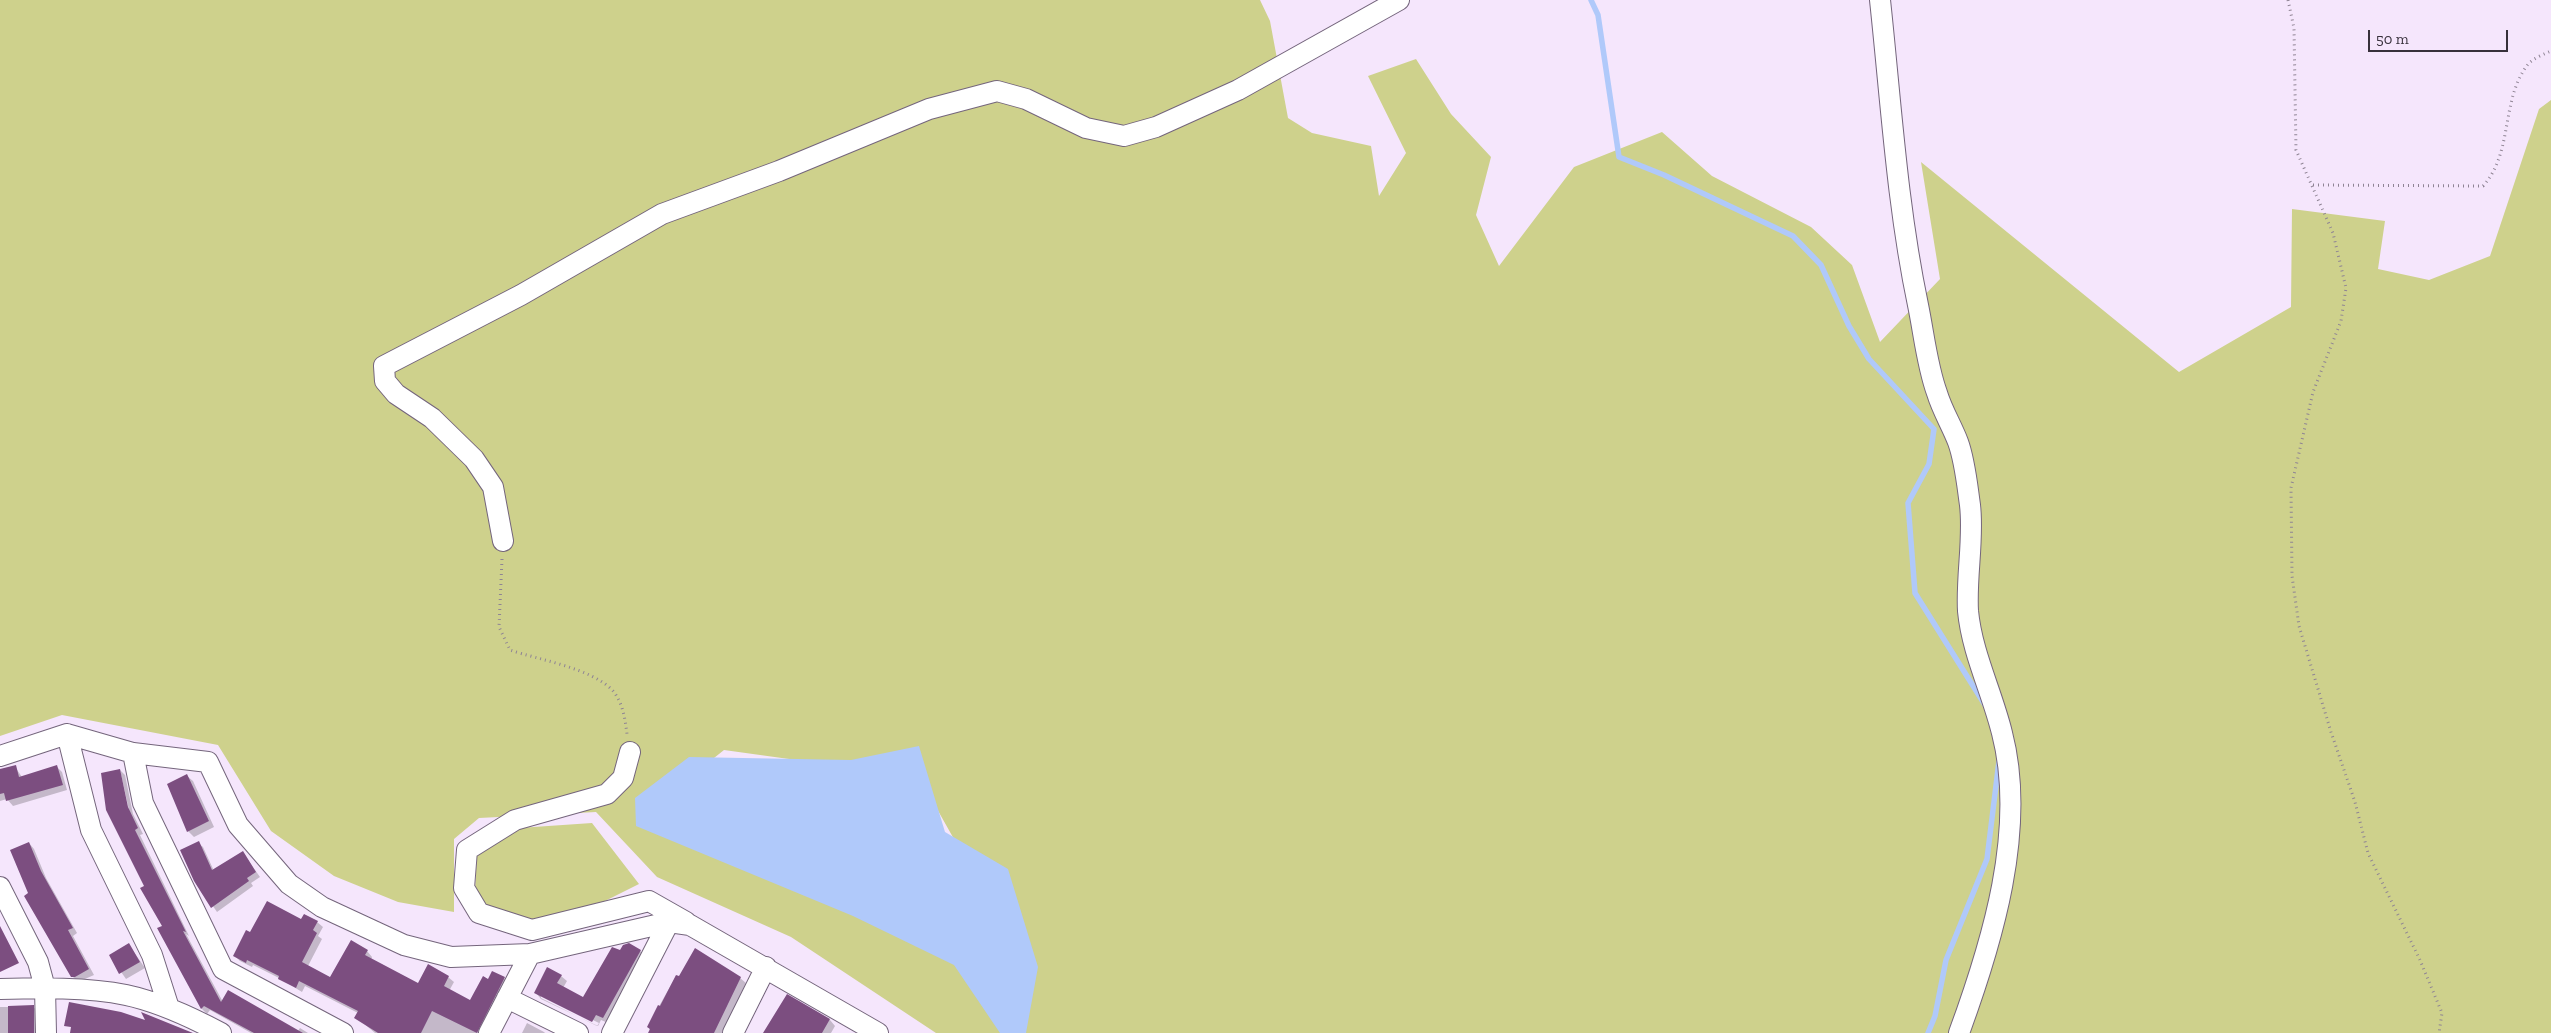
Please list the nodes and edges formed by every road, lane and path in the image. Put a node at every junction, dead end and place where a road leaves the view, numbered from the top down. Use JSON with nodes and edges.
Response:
{"nodes":[{"id":1,"x":1399,"y":0,"type":"edge"},
{"id":2,"x":1880,"y":0,"type":"edge"},
{"id":3,"x":2288,"y":0,"type":"edge"},
{"id":4,"x":2551,"y":50,"type":"edge"},
{"id":5,"x":2313,"y":185,"type":"junction"},
{"id":6,"x":503,"y":541,"type":"joint"},
{"id":7,"x":68,"y":734,"type":"junction"},
{"id":8,"x":133,"y":752,"type":"junction"},
{"id":9,"x":630,"y":752,"type":"joint"},
{"id":10,"x":0,"y":756,"type":"edge"},
{"id":11,"x":0,"y":887,"type":"edge"},
{"id":12,"x":669,"y":922,"type":"junction"},
{"id":13,"x":690,"y":925,"type":"junction"},
{"id":14,"x":530,"y":954,"type":"junction"},
{"id":15,"x":766,"y":967,"type":"junction"},
{"id":16,"x":45,"y":988,"type":"junction"},
{"id":17,"x":0,"y":989,"type":"edge"},
{"id":18,"x":507,"y":998,"type":"junction"},
{"id":19,"x":169,"y":1008,"type":"junction"},
{"id":20,"x":46,"y":1033,"type":"edge"},
{"id":21,"x":221,"y":1033,"type":"edge"},
{"id":22,"x":343,"y":1033,"type":"edge"},
{"id":23,"x":490,"y":1033,"type":"edge"},
{"id":24,"x":578,"y":1033,"type":"edge"},
{"id":25,"x":612,"y":1033,"type":"edge"},
{"id":26,"x":733,"y":1033,"type":"edge"},
{"id":27,"x":878,"y":1033,"type":"edge"},
{"id":28,"x":1959,"y":1033,"type":"edge"},
{"id":29,"x":2439,"y":1033,"type":"edge"}],
"edges":[{"from":1,"to":6,"type":"street"},
{"from":2,"to":28,"type":"street"},
{"from":3,"to":5,"type":"path"},
{"from":4,"to":5,"type":"path"},
{"from":5,"to":29,"type":"path"},
{"from":6,"to":9,"type":"path"},
{"from":7,"to":8,"type":"street"},
{"from":7,"to":10,"type":"street"},
{"from":7,"to":19,"type":"street"},
{"from":8,"to":14,"type":"street"},
{"from":8,"to":22,"type":"street"},
{"from":9,"to":13,"type":"street"},
{"from":11,"to":16,"type":"street"},
{"from":12,"to":13,"type":"street"},
{"from":12,"to":14,"type":"street"},
{"from":12,"to":25,"type":"street"},
{"from":13,"to":15,"type":"street"},
{"from":14,"to":18,"type":"street"},
{"from":15,"to":26,"type":"street"},
{"from":15,"to":27,"type":"street"},
{"from":16,"to":17,"type":"street"},
{"from":16,"to":19,"type":"street"},
{"from":16,"to":20,"type":"street"},
{"from":18,"to":23,"type":"street"},
{"from":18,"to":24,"type":"street"},
{"from":19,"to":21,"type":"street"}]}
